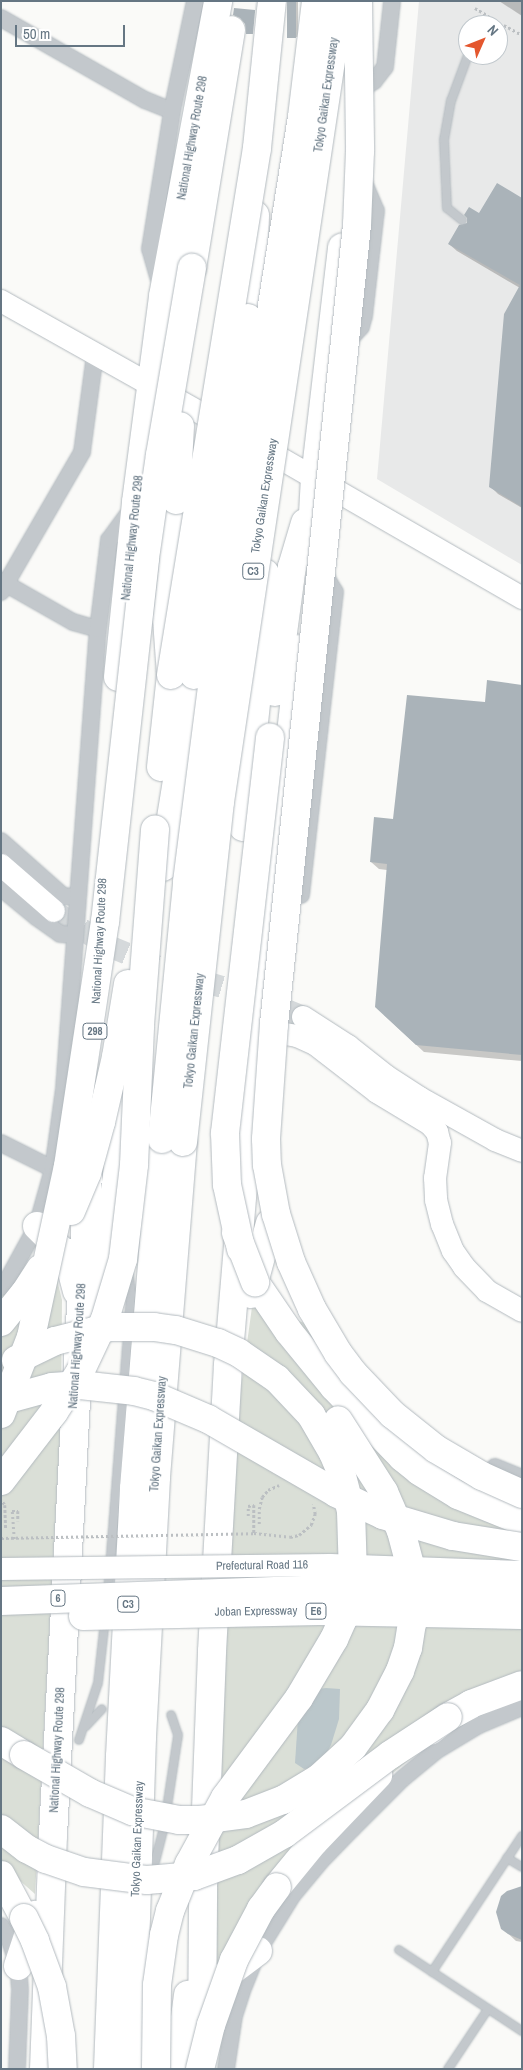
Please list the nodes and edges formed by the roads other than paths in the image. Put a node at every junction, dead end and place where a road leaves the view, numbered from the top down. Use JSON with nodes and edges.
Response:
{"nodes":[{"id":1,"x":195,"y":1,"type":"edge"},
{"id":2,"x":218,"y":1,"type":"edge"},
{"id":3,"x":233,"y":1,"type":"edge"},
{"id":4,"x":272,"y":1,"type":"edge"},
{"id":5,"x":316,"y":1,"type":"edge"},
{"id":6,"x":340,"y":1,"type":"edge"},
{"id":7,"x":358,"y":1,"type":"edge"},
{"id":8,"x":371,"y":1,"type":"edge"},
{"id":9,"x":392,"y":1,"type":"edge"},
{"id":10,"x":1,"y":18,"type":"edge"},
{"id":11,"x":464,"y":65,"type":"edge"},
{"id":12,"x":363,"y":88,"type":"junction"},
{"id":13,"x":172,"y":111,"type":"junction"},
{"id":14,"x":462,"y":220,"type":"dead end"},
{"id":15,"x":196,"y":268,"type":"junction"},
{"id":16,"x":163,"y":296,"type":"junction"},
{"id":17,"x":1,"y":301,"type":"edge"},
{"id":18,"x":95,"y":354,"type":"junction"},
{"id":19,"x":153,"y":386,"type":"junction"},
{"id":20,"x":315,"y":483,"type":"junction"},
{"id":21,"x":266,"y":491,"type":"junction"},
{"id":22,"x":136,"y":502,"type":"junction"},
{"id":23,"x":311,"y":551,"type":"junction"},
{"id":24,"x":3,"y":586,"type":"edge"},
{"id":25,"x":522,"y":598,"type":"edge"},
{"id":26,"x":98,"y":629,"type":"junction"},
{"id":27,"x":182,"y":675,"type":"junction"},
{"id":28,"x":155,"y":830,"type":"junction"},
{"id":29,"x":1,"y":841,"type":"edge"},
{"id":30,"x":1,"y":865,"type":"edge"},
{"id":31,"x":1,"y":888,"type":"edge"},
{"id":32,"x":77,"y":897,"type":"junction"},
{"id":33,"x":54,"y":911,"type":"tunnel mouth"},
{"id":34,"x":75,"y":936,"type":"junction"},
{"id":35,"x":303,"y":1017,"type":"tunnel mouth"},
{"id":36,"x":285,"y":1034,"type":"junction"},
{"id":37,"x":172,"y":1141,"type":"junction"},
{"id":38,"x":1,"y":1143,"type":"edge"},
{"id":39,"x":522,"y":1151,"type":"edge"},
{"id":40,"x":53,"y":1169,"type":"junction"},
{"id":41,"x":270,"y":1223,"type":"junction"},
{"id":42,"x":38,"y":1226,"type":"junction"},
{"id":43,"x":106,"y":1249,"type":"junction"},
{"id":44,"x":241,"y":1249,"type":"junction"},
{"id":45,"x":255,"y":1282,"type":"junction"},
{"id":46,"x":1,"y":1287,"type":"edge"},
{"id":47,"x":522,"y":1311,"type":"edge"},
{"id":48,"x":80,"y":1315,"type":"junction"},
{"id":49,"x":1,"y":1322,"type":"edge"},
{"id":50,"x":228,"y":1365,"type":"junction"},
{"id":51,"x":1,"y":1368,"type":"edge"},
{"id":52,"x":1,"y":1401,"type":"edge"},
{"id":53,"x":1,"y":1414,"type":"edge"},
{"id":54,"x":522,"y":1478,"type":"edge"},
{"id":55,"x":1,"y":1481,"type":"edge"},
{"id":56,"x":522,"y":1494,"type":"edge"},
{"id":57,"x":69,"y":1516,"type":"junction"},
{"id":58,"x":522,"y":1521,"type":"edge"},
{"id":59,"x":522,"y":1547,"type":"edge"},
{"id":60,"x":1,"y":1570,"type":"edge"},
{"id":61,"x":522,"y":1572,"type":"edge"},
{"id":62,"x":522,"y":1592,"type":"edge"},
{"id":63,"x":1,"y":1601,"type":"edge"},
{"id":64,"x":112,"y":1605,"type":"junction"},
{"id":65,"x":522,"y":1615,"type":"edge"},
{"id":66,"x":1,"y":1620,"type":"edge"},
{"id":67,"x":522,"y":1685,"type":"edge"},
{"id":68,"x":522,"y":1707,"type":"edge"},
{"id":69,"x":102,"y":1709,"type":"dead end"},
{"id":70,"x":171,"y":1714,"type":"dead end"},
{"id":71,"x":448,"y":1717,"type":"junction"},
{"id":72,"x":85,"y":1727,"type":"junction"},
{"id":73,"x":79,"y":1740,"type":"dead end"},
{"id":74,"x":1,"y":1741,"type":"edge"},
{"id":75,"x":1,"y":1829,"type":"edge"},
{"id":76,"x":53,"y":1835,"type":"junction"},
{"id":77,"x":522,"y":1836,"type":"edge"},
{"id":78,"x":507,"y":1858,"type":"junction"},
{"id":79,"x":522,"y":1867,"type":"edge"},
{"id":80,"x":1,"y":1875,"type":"edge"},
{"id":81,"x":1,"y":1885,"type":"edge"},
{"id":82,"x":203,"y":1887,"type":"junction"},
{"id":83,"x":149,"y":1888,"type":"dead end"},
{"id":84,"x":146,"y":1897,"type":"dead end"},
{"id":85,"x":13,"y":1922,"type":"edge"},
{"id":86,"x":135,"y":1931,"type":"junction"},
{"id":87,"x":399,"y":1950,"type":"dead end"},
{"id":88,"x":258,"y":1951,"type":"junction"},
{"id":89,"x":18,"y":1966,"type":"junction"},
{"id":90,"x":432,"y":1972,"type":"junction"},
{"id":91,"x":203,"y":1993,"type":"junction"},
{"id":92,"x":488,"y":2009,"type":"junction"},
{"id":93,"x":522,"y":2031,"type":"edge"},
{"id":94,"x":17,"y":2069,"type":"edge"},
{"id":95,"x":44,"y":2069,"type":"edge"},
{"id":96,"x":63,"y":2069,"type":"edge"},
{"id":97,"x":108,"y":2069,"type":"edge"},
{"id":98,"x":131,"y":2069,"type":"edge"},
{"id":99,"x":156,"y":2069,"type":"edge"},
{"id":100,"x":178,"y":2069,"type":"edge"},
{"id":101,"x":201,"y":2069,"type":"edge"},
{"id":102,"x":226,"y":2069,"type":"edge"},
{"id":103,"x":448,"y":2069,"type":"edge"}],
"edges":[{"from":1,"to":13,"type":"street"},
{"from":2,"to":16,"type":"highway","name":"National Highway Route 298","number":"298"},
{"from":3,"to":15,"type":"highway"},
{"from":4,"to":27,"type":"highway","bridge":true},
{"from":5,"to":37,"type":"highway","name":"Tokyo Gaikan Expressway","number":"C3","bridge":true},
{"from":6,"to":21,"type":"highway","name":"Tokyo Gaikan Expressway","number":"C3","bridge":true},
{"from":7,"to":56,"type":"highway","bridge":true},
{"from":8,"to":12,"type":"highway"},
{"from":9,"to":12,"type":"street"},
{"from":10,"to":13,"type":"street"},
{"from":11,"to":14,"type":"lane"},
{"from":12,"to":20,"type":"highway"},
{"from":13,"to":16,"type":"street"},
{"from":15,"to":27,"type":"highway","bridge":true},
{"from":15,"to":53,"type":"highway","bridge":true},
{"from":16,"to":19,"type":"highway","name":"National Highway Route 298","number":"298"},
{"from":17,"to":18,"type":"street"},
{"from":18,"to":19,"type":"street"},
{"from":18,"to":24,"type":"street"},
{"from":19,"to":20,"type":"street"},
{"from":19,"to":22,"type":"highway","name":"National Highway Route 298","number":"298"},
{"from":20,"to":23,"type":"highway"},
{"from":20,"to":25,"type":"street"},
{"from":20,"to":44,"type":"highway","bridge":true},
{"from":21,"to":37,"type":"highway","name":"Tokyo Gaikan Expressway","number":"C3","bridge":true},
{"from":21,"to":44,"type":"highway","bridge":true},
{"from":22,"to":26,"type":"street"},
{"from":22,"to":48,"type":"highway","name":"National Highway Route 298","number":"298"},
{"from":23,"to":36,"type":"street"},
{"from":23,"to":50,"type":"highway"},
{"from":24,"to":26,"type":"street"},
{"from":26,"to":32,"type":"street"},
{"from":27,"to":28,"type":"highway"},
{"from":27,"to":43,"type":"highway"},
{"from":28,"to":49,"type":"highway","bridge":true},
{"from":28,"to":55,"type":"highway","bridge":true},
{"from":29,"to":32,"type":"street"},
{"from":30,"to":33,"type":"street"},
{"from":31,"to":34,"type":"street"},
{"from":32,"to":34,"type":"street"},
{"from":34,"to":40,"type":"street"},
{"from":35,"to":39,"type":"street"},
{"from":36,"to":41,"type":"street"},
{"from":36,"to":47,"type":"street"},
{"from":37,"to":86,"type":"highway","name":"Tokyo Gaikan Expressway","number":"C3"},
{"from":37,"to":97,"type":"highway","name":"Tokyo Gaikan Expressway","number":"C3"},
{"from":38,"to":40,"type":"street"},
{"from":40,"to":42,"type":"street"},
{"from":41,"to":50,"type":"highway"},
{"from":41,"to":54,"type":"street"},
{"from":42,"to":46,"type":"street"},
{"from":42,"to":48,"type":"highway"},
{"from":43,"to":57,"type":"highway"},
{"from":43,"to":72,"type":"lane"},
{"from":44,"to":45,"type":"highway","bridge":true},
{"from":45,"to":58,"type":"highway"},
{"from":45,"to":74,"type":"highway","bridge":true},
{"from":48,"to":57,"type":"highway","name":"National Highway Route 298","number":"298"},
{"from":50,"to":82,"type":"highway"},
{"from":51,"to":99,"type":"highway","bridge":true},
{"from":52,"to":59,"type":"highway","bridge":true},
{"from":57,"to":76,"type":"highway","name":"National Highway Route 298","number":"298"},
{"from":60,"to":61,"type":"street","name":"Prefectural Road 116","bridge":true},
{"from":62,"to":64,"type":"highway","name":"Joban Expressway","number":"E6","bridge":true},
{"from":63,"to":64,"type":"highway","number":"6","bridge":true},
{"from":64,"to":65,"type":"highway","name":"Joban Expressway","number":"E6","bridge":true},
{"from":64,"to":66,"type":"highway","number":"6","bridge":true},
{"from":67,"to":71,"type":"highway"},
{"from":68,"to":88,"type":"street"},
{"from":69,"to":72,"type":"lane"},
{"from":70,"to":83,"type":"lane"},
{"from":71,"to":75,"type":"highway","bridge":true},
{"from":71,"to":101,"type":"highway","bridge":true},
{"from":72,"to":73,"type":"lane"},
{"from":76,"to":89,"type":"highway"},
{"from":76,"to":95,"type":"highway","name":"National Highway Route 298","number":"298"},
{"from":77,"to":78,"type":"lane"},
{"from":78,"to":79,"type":"lane"},
{"from":78,"to":90,"type":"lane"},
{"from":80,"to":85,"type":"highway"},
{"from":81,"to":85,"type":"highway"},
{"from":82,"to":91,"type":"highway"},
{"from":82,"to":100,"type":"highway"},
{"from":84,"to":86,"type":"lane"},
{"from":85,"to":89,"type":"street"},
{"from":85,"to":96,"type":"highway","bridge":true},
{"from":86,"to":98,"type":"highway","name":"Tokyo Gaikan Expressway","number":"C3"},
{"from":87,"to":90,"type":"lane"},
{"from":88,"to":91,"type":"highway"},
{"from":88,"to":102,"type":"street"},
{"from":89,"to":94,"type":"street"},
{"from":90,"to":92,"type":"lane"},
{"from":91,"to":101,"type":"highway"},
{"from":92,"to":93,"type":"lane"},
{"from":92,"to":103,"type":"lane"}]}
